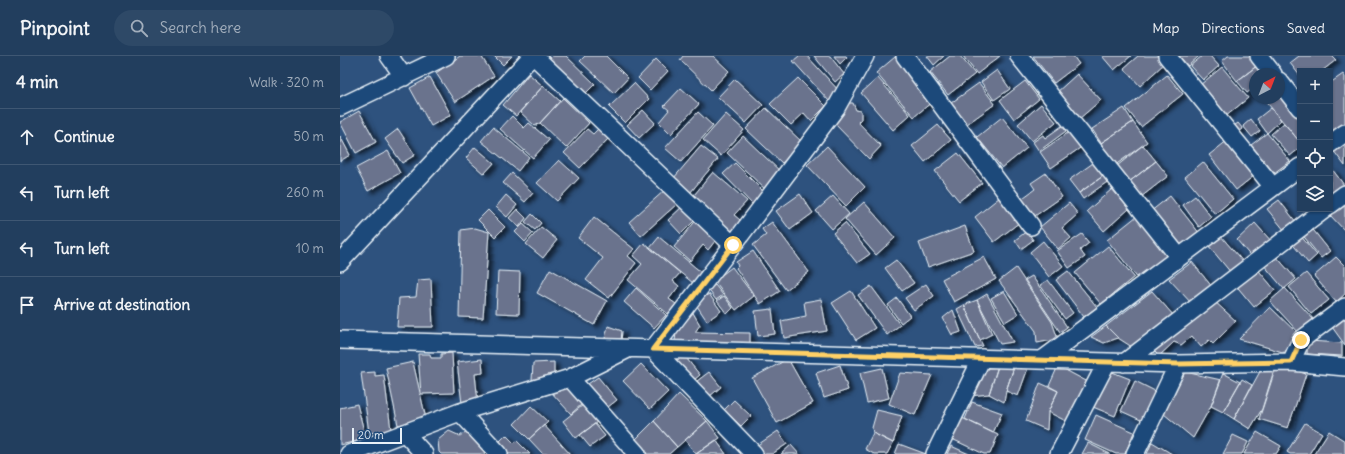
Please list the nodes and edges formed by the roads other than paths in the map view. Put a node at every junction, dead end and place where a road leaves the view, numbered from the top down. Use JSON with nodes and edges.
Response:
{"nodes":[{"id":1,"x":389,"y":56,"type":"edge"},
{"id":2,"x":446,"y":56,"type":"edge"},
{"id":3,"x":533,"y":56,"type":"edge"},
{"id":4,"x":865,"y":56,"type":"edge"},
{"id":5,"x":905,"y":56,"type":"edge"},
{"id":6,"x":1019,"y":56,"type":"edge"},
{"id":7,"x":1167,"y":56,"type":"edge"},
{"id":8,"x":1259,"y":56,"type":"edge"},
{"id":9,"x":1268,"y":68,"type":"edge"},
{"id":10,"x":404,"y":76,"type":"junction"},
{"id":11,"x":1285,"y":89,"type":"edge"},
{"id":12,"x":1297,"y":104,"type":"edge"},
{"id":13,"x":340,"y":107,"type":"edge"},
{"id":14,"x":1345,"y":133,"type":"edge"},
{"id":15,"x":1333,"y":142,"type":"edge"},
{"id":16,"x":1297,"y":169,"type":"edge"},
{"id":17,"x":1273,"y":187,"type":"junction"},
{"id":18,"x":1345,"y":194,"type":"edge"},
{"id":19,"x":1333,"y":203,"type":"edge"},
{"id":20,"x":1321,"y":212,"type":"edge"},
{"id":21,"x":1031,"y":226,"type":"dead end"},
{"id":22,"x":733,"y":245,"type":"junction"},
{"id":23,"x":1180,"y":257,"type":"junction"},
{"id":24,"x":340,"y":262,"type":"edge"},
{"id":25,"x":1345,"y":307,"type":"edge"},
{"id":26,"x":340,"y":340,"type":"edge"},
{"id":27,"x":630,"y":348,"type":"junction"},
{"id":28,"x":653,"y":349,"type":"junction"},
{"id":29,"x":982,"y":358,"type":"junction"},
{"id":30,"x":1042,"y":360,"type":"junction"},
{"id":31,"x":1107,"y":362,"type":"junction"},
{"id":32,"x":1291,"y":362,"type":"junction"},
{"id":33,"x":1124,"y":363,"type":"junction"},
{"id":34,"x":1178,"y":364,"type":"junction"},
{"id":35,"x":1345,"y":367,"type":"edge"},
{"id":36,"x":570,"y":378,"type":"junction"},
{"id":37,"x":460,"y":412,"type":"junction"},
{"id":38,"x":405,"y":433,"type":"junction"},
{"id":39,"x":349,"y":454,"type":"edge"},
{"id":40,"x":424,"y":454,"type":"edge"},
{"id":41,"x":499,"y":454,"type":"edge"},
{"id":42,"x":637,"y":454,"type":"edge"},
{"id":43,"x":754,"y":454,"type":"edge"},
{"id":44,"x":935,"y":454,"type":"edge"},
{"id":45,"x":1060,"y":454,"type":"edge"},
{"id":46,"x":1135,"y":454,"type":"edge"}],
"edges":[{"from":1,"to":10,"type":"street"},
{"from":2,"to":10,"type":"street"},
{"from":3,"to":22,"type":"street"},
{"from":3,"to":24,"type":"street"},
{"from":4,"to":22,"type":"street"},
{"from":5,"to":21,"type":"street"},
{"from":6,"to":23,"type":"street"},
{"from":7,"to":17,"type":"street"},
{"from":8,"to":9,"type":"street"},
{"from":10,"to":13,"type":"street"},
{"from":11,"to":12,"type":"street"},
{"from":14,"to":15,"type":"street"},
{"from":16,"to":17,"type":"street"},
{"from":17,"to":23,"type":"street"},
{"from":18,"to":19,"type":"street"},
{"from":20,"to":33,"type":"street"},
{"from":22,"to":28,"type":"street"},
{"from":23,"to":30,"type":"street"},
{"from":25,"to":32,"type":"street"},
{"from":26,"to":27,"type":"street"},
{"from":27,"to":28,"type":"street"},
{"from":27,"to":36,"type":"street"},
{"from":28,"to":29,"type":"street"},
{"from":28,"to":43,"type":"street"},
{"from":29,"to":30,"type":"street"},
{"from":29,"to":44,"type":"street"},
{"from":30,"to":31,"type":"street"},
{"from":31,"to":33,"type":"street"},
{"from":31,"to":45,"type":"street"},
{"from":32,"to":34,"type":"street"},
{"from":32,"to":35,"type":"street"},
{"from":33,"to":34,"type":"street"},
{"from":34,"to":46,"type":"street"},
{"from":36,"to":37,"type":"street"},
{"from":36,"to":42,"type":"street"},
{"from":37,"to":38,"type":"street"},
{"from":37,"to":41,"type":"street"},
{"from":38,"to":39,"type":"street"},
{"from":38,"to":40,"type":"street"}]}
